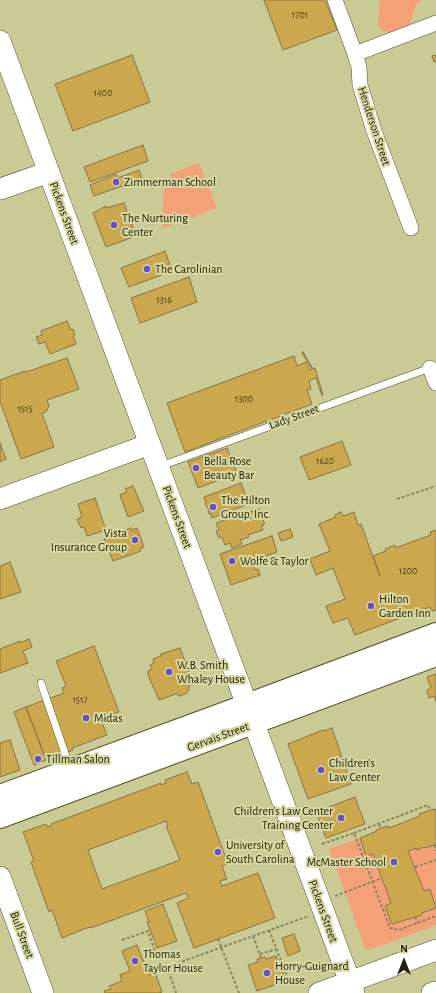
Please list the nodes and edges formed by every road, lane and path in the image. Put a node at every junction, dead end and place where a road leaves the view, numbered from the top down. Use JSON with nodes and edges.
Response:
{"nodes":[{"id":1,"x":335,"y":0,"type":"edge"},
{"id":2,"x":436,"y":24,"type":"edge"},
{"id":3,"x":0,"y":41,"type":"edge"},
{"id":4,"x":355,"y":54,"type":"junction"},
{"id":5,"x":49,"y":172,"type":"junction"},
{"id":6,"x":0,"y":189,"type":"edge"},
{"id":7,"x":411,"y":228,"type":"dead end"},
{"id":8,"x":430,"y":368,"type":"joint"},
{"id":9,"x":436,"y":383,"type":"edge"},
{"id":10,"x":150,"y":444,"type":"junction"},
{"id":11,"x":158,"y":467,"type":"junction"},
{"id":12,"x":436,"y":486,"type":"edge"},
{"id":13,"x":0,"y":499,"type":"edge"},
{"id":14,"x":397,"y":499,"type":"dead end"},
{"id":15,"x":436,"y":634,"type":"edge"},
{"id":16,"x":436,"y":655,"type":"edge"},
{"id":17,"x":41,"y":683,"type":"dead end"},
{"id":18,"x":250,"y":714,"type":"junction"},
{"id":19,"x":71,"y":770,"type":"junction"},
{"id":20,"x":0,"y":796,"type":"edge"},
{"id":21,"x":430,"y":810,"type":"dead end"},
{"id":22,"x":0,"y":818,"type":"edge"},
{"id":23,"x":379,"y":824,"type":"junction"},
{"id":24,"x":381,"y":828,"type":"dead end"},
{"id":25,"x":354,"y":833,"type":"junction"},
{"id":26,"x":322,"y":844,"type":"dead end"},
{"id":27,"x":434,"y":845,"type":"dead end"},
{"id":28,"x":436,"y":851,"type":"edge"},
{"id":29,"x":436,"y":860,"type":"edge"},
{"id":30,"x":415,"y":867,"type":"dead end"},
{"id":31,"x":0,"y":877,"type":"edge"},
{"id":32,"x":382,"y":878,"type":"dead end"},
{"id":33,"x":372,"y":882,"type":"junction"},
{"id":34,"x":322,"y":906,"type":"junction"},
{"id":35,"x":436,"y":916,"type":"edge"},
{"id":36,"x":415,"y":917,"type":"dead end"},
{"id":37,"x":417,"y":923,"type":"junction"},
{"id":38,"x":269,"y":930,"type":"junction"},
{"id":39,"x":253,"y":936,"type":"junction"},
{"id":40,"x":218,"y":939,"type":"dead end"},
{"id":41,"x":122,"y":940,"type":"dead end"},
{"id":42,"x":220,"y":947,"type":"junction"},
{"id":43,"x":277,"y":949,"type":"junction"},
{"id":44,"x":436,"y":950,"type":"edge"},
{"id":45,"x":260,"y":954,"type":"junction"},
{"id":46,"x":261,"y":958,"type":"dead end"},
{"id":47,"x":166,"y":967,"type":"junction"},
{"id":48,"x":290,"y":984,"type":"dead end"},
{"id":49,"x":352,"y":987,"type":"edge"},
{"id":50,"x":436,"y":992,"type":"edge"},
{"id":51,"x":43,"y":993,"type":"edge"},
{"id":52,"x":176,"y":993,"type":"edge"},
{"id":53,"x":239,"y":993,"type":"edge"},
{"id":54,"x":319,"y":993,"type":"edge"},
{"id":55,"x":432,"y":993,"type":"edge"}],
"edges":[{"from":1,"to":4,"type":"street","name":"Henderson Street"},
{"from":2,"to":4,"type":"street"},
{"from":3,"to":5,"type":"street","name":"Pickens Street"},
{"from":4,"to":7,"type":"street","name":"Henderson Street"},
{"from":5,"to":6,"type":"street"},
{"from":5,"to":10,"type":"street","name":"Pickens Street"},
{"from":8,"to":9,"type":"street"},
{"from":8,"to":11,"type":"lane","name":"Lady Street"},
{"from":10,"to":11,"type":"street","name":"Pickens Street"},
{"from":10,"to":13,"type":"street"},
{"from":11,"to":18,"type":"street","name":"Pickens Street"},
{"from":12,"to":14,"type":"path"},
{"from":15,"to":18,"type":"main road","name":"Gervais Street"},
{"from":16,"to":18,"type":"main road","name":"Gervais Street"},
{"from":17,"to":19,"type":"lane"},
{"from":18,"to":19,"type":"main road","name":"Gervais Street"},
{"from":18,"to":22,"type":"main road","name":"Gervais Street"},
{"from":18,"to":34,"type":"street","name":"Pickens Street"},
{"from":19,"to":20,"type":"main road","name":"Gervais Street"},
{"from":21,"to":23,"type":"path"},
{"from":23,"to":24,"type":"path"},
{"from":23,"to":25,"type":"path"},
{"from":25,"to":26,"type":"path"},
{"from":25,"to":33,"type":"path"},
{"from":27,"to":28,"type":"path"},
{"from":29,"to":30,"type":"path"},
{"from":31,"to":51,"type":"street","name":"Bull Street"},
{"from":32,"to":33,"type":"path"},
{"from":33,"to":34,"type":"path"},
{"from":33,"to":37,"type":"path"},
{"from":34,"to":38,"type":"path"},
{"from":34,"to":49,"type":"street","name":"Pickens Street"},
{"from":35,"to":37,"type":"path"},
{"from":36,"to":37,"type":"path"},
{"from":38,"to":39,"type":"path"},
{"from":38,"to":43,"type":"path"},
{"from":39,"to":42,"type":"path"},
{"from":39,"to":45,"type":"path"},
{"from":40,"to":42,"type":"path"},
{"from":41,"to":47,"type":"path"},
{"from":42,"to":47,"type":"path"},
{"from":42,"to":53,"type":"path"},
{"from":43,"to":45,"type":"path"},
{"from":43,"to":48,"type":"path"},
{"from":44,"to":49,"type":"street"},
{"from":45,"to":46,"type":"path"},
{"from":47,"to":52,"type":"path"},
{"from":49,"to":54,"type":"street"},
{"from":50,"to":55,"type":"street"}]}
